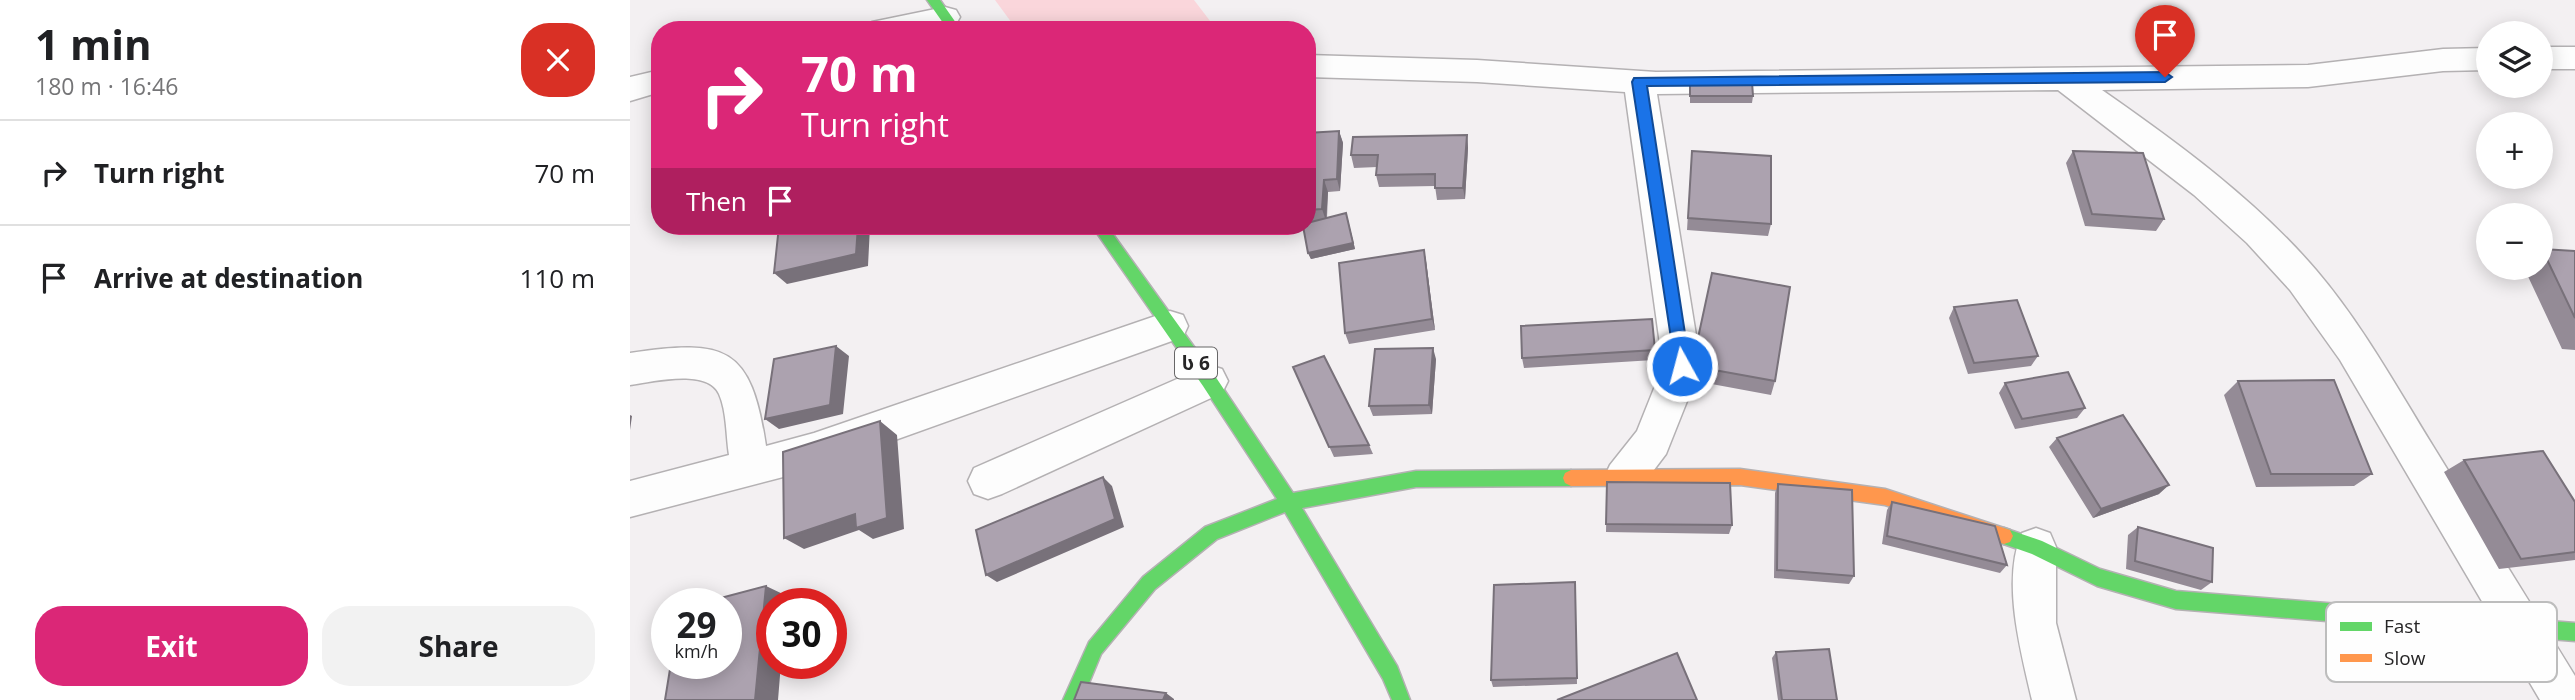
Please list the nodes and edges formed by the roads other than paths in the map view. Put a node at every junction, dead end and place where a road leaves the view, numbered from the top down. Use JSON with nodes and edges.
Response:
{"nodes":[{"id":1,"x":944,"y":15,"type":"edge"},
{"id":2,"x":920,"y":21,"type":"edge"},
{"id":3,"x":2553,"y":58,"type":"edge"},
{"id":4,"x":2575,"y":58,"type":"edge"},
{"id":5,"x":2476,"y":59,"type":"edge"},
{"id":6,"x":1316,"y":66,"type":"edge"},
{"id":7,"x":2063,"y":78,"type":"junction"},
{"id":8,"x":1639,"y":82,"type":"junction"},
{"id":9,"x":651,"y":83,"type":"edge"},
{"id":10,"x":630,"y":89,"type":"edge"},
{"id":11,"x":1105,"y":235,"type":"edge"},
{"id":12,"x":1170,"y":326,"type":"junction"},
{"id":13,"x":630,"y":369,"type":"edge"},
{"id":14,"x":1209,"y":381,"type":"junction"},
{"id":15,"x":750,"y":467,"type":"junction"},
{"id":16,"x":1624,"y":478,"type":"junction"},
{"id":17,"x":988,"y":481,"type":"dead end"},
{"id":18,"x":630,"y":499,"type":"edge"},
{"id":19,"x":1289,"y":502,"type":"junction"},
{"id":20,"x":2036,"y":547,"type":"junction"},
{"id":21,"x":2505,"y":602,"type":"edge"},
{"id":22,"x":2326,"y":613,"type":"edge"},
{"id":23,"x":2557,"y":631,"type":"edge"},
{"id":24,"x":2575,"y":632,"type":"edge"},
{"id":25,"x":2554,"y":682,"type":"edge"},
{"id":26,"x":1072,"y":700,"type":"edge"},
{"id":27,"x":1401,"y":700,"type":"edge"},
{"id":28,"x":2054,"y":700,"type":"edge"},
{"id":29,"x":2565,"y":700,"type":"edge"}],
"edges":[{"from":1,"to":2,"type":"street"},
{"from":3,"to":4,"type":"street"},
{"from":5,"to":7,"type":"street"},
{"from":6,"to":8,"type":"street"},
{"from":7,"to":8,"type":"street"},
{"from":7,"to":21,"type":"street"},
{"from":8,"to":16,"type":"street"},
{"from":9,"to":10,"type":"street"},
{"from":11,"to":12,"type":"main road","number":"ს 6"},
{"from":12,"to":14,"type":"main road","number":"ს 6"},
{"from":12,"to":15,"type":"street"},
{"from":13,"to":15,"type":"street"},
{"from":14,"to":17,"type":"street"},
{"from":14,"to":19,"type":"main road","number":"ს 6"},
{"from":15,"to":18,"type":"street"},
{"from":16,"to":19,"type":"main road"},
{"from":16,"to":20,"type":"main road"},
{"from":19,"to":26,"type":"main road"},
{"from":19,"to":27,"type":"main road","number":"ს 6"},
{"from":20,"to":22,"type":"main road"},
{"from":20,"to":28,"type":"street"},
{"from":23,"to":24,"type":"main road"},
{"from":25,"to":29,"type":"street"}]}
